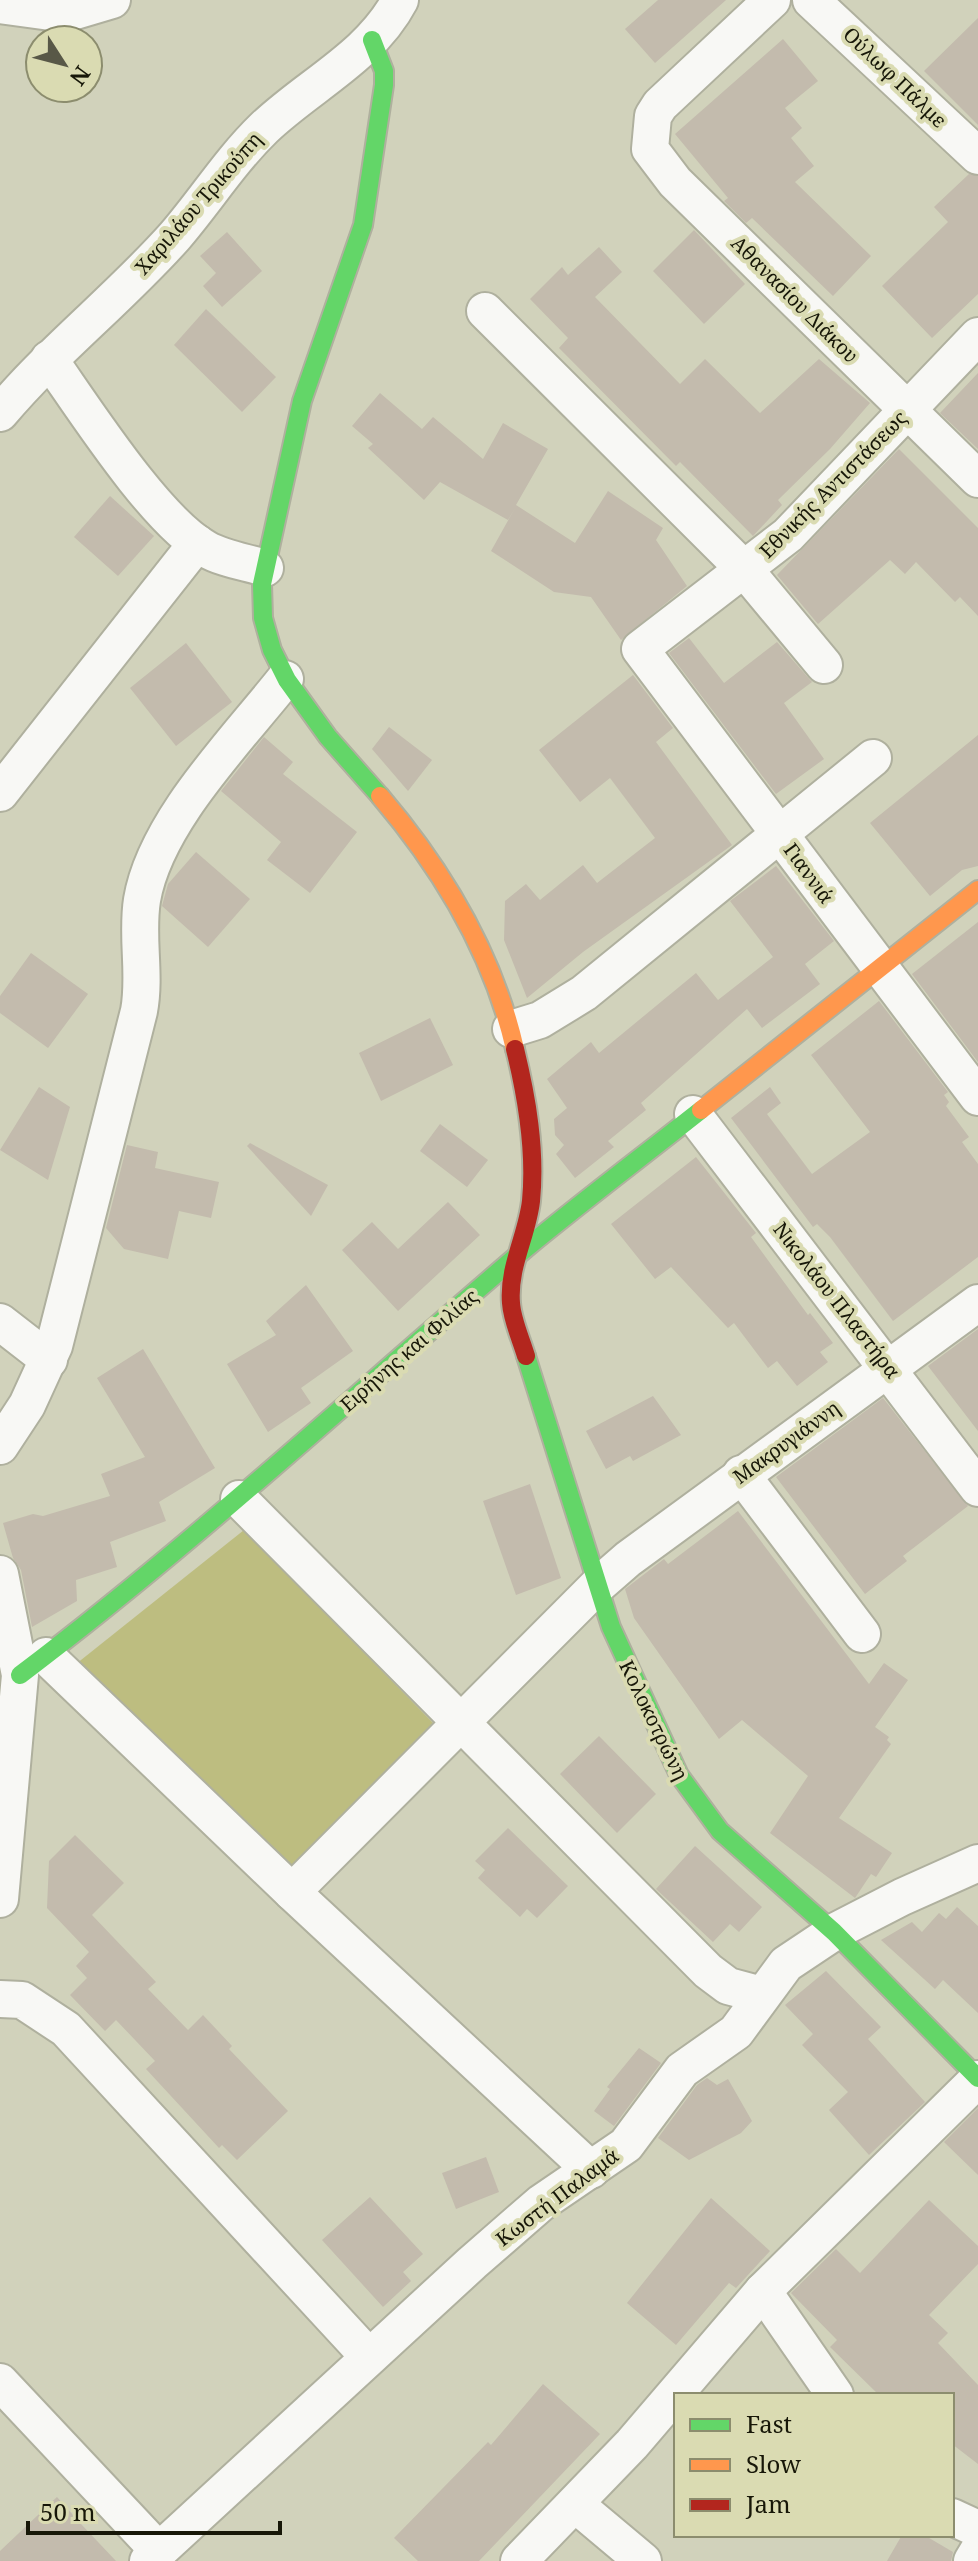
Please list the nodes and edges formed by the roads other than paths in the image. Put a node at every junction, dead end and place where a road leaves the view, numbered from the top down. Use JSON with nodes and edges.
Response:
{"nodes":[{"id":1,"x":112,"y":0,"type":"edge"},
{"id":2,"x":400,"y":0,"type":"edge"},
{"id":3,"x":772,"y":0,"type":"edge"},
{"id":4,"x":811,"y":0,"type":"edge"},
{"id":5,"x":0,"y":5,"type":"edge"},
{"id":6,"x":372,"y":40,"type":"junction"},
{"id":7,"x":978,"y":156,"type":"edge"},
{"id":8,"x":485,"y":311,"type":"dead end"},
{"id":9,"x":978,"y":336,"type":"edge"},
{"id":10,"x":49,"y":359,"type":"junction"},
{"id":11,"x":907,"y":410,"type":"junction"},
{"id":12,"x":0,"y":413,"type":"edge"},
{"id":13,"x":978,"y":479,"type":"edge"},
{"id":14,"x":197,"y":543,"type":"junction"},
{"id":15,"x":265,"y":568,"type":"junction"},
{"id":16,"x":745,"y":570,"type":"junction"},
{"id":17,"x":640,"y":649,"type":"joint"},
{"id":18,"x":824,"y":665,"type":"dead end"},
{"id":19,"x":285,"y":679,"type":"junction"},
{"id":20,"x":873,"y":758,"type":"dead end"},
{"id":21,"x":0,"y":793,"type":"edge"},
{"id":22,"x":779,"y":833,"type":"junction"},
{"id":23,"x":978,"y":890,"type":"edge"},
{"id":24,"x":876,"y":967,"type":"junction"},
{"id":25,"x":511,"y":1029,"type":"junction"},
{"id":26,"x":978,"y":1097,"type":"edge"},
{"id":27,"x":693,"y":1114,"type":"junction"},
{"id":28,"x":515,"y":1259,"type":"junction"},
{"id":29,"x":978,"y":1303,"type":"edge"},
{"id":30,"x":0,"y":1322,"type":"edge"},
{"id":31,"x":49,"y":1360,"type":"junction"},
{"id":32,"x":890,"y":1369,"type":"junction"},
{"id":33,"x":0,"y":1446,"type":"edge"},
{"id":34,"x":741,"y":1474,"type":"junction"},
{"id":35,"x":978,"y":1488,"type":"edge"},
{"id":36,"x":239,"y":1499,"type":"junction"},
{"id":37,"x":0,"y":1574,"type":"edge"},
{"id":38,"x":597,"y":1586,"type":"junction"},
{"id":39,"x":862,"y":1634,"type":"dead end"},
{"id":40,"x":22,"y":1668,"type":"edge"},
{"id":41,"x":461,"y":1724,"type":"junction"},
{"id":42,"x":978,"y":1863,"type":"edge"},
{"id":43,"x":292,"y":1892,"type":"junction"},
{"id":44,"x":0,"y":1899,"type":"edge"},
{"id":45,"x":834,"y":1932,"type":"junction"},
{"id":46,"x":762,"y":1995,"type":"junction"},
{"id":47,"x":0,"y":1999,"type":"edge"},
{"id":48,"x":978,"y":2078,"type":"edge"},
{"id":49,"x":591,"y":2170,"type":"junction"},
{"id":50,"x":763,"y":2291,"type":"junction"},
{"id":51,"x":369,"y":2357,"type":"junction"},
{"id":52,"x":0,"y":2382,"type":"edge"},
{"id":53,"x":676,"y":2393,"type":"edge"},
{"id":54,"x":834,"y":2393,"type":"edge"},
{"id":55,"x":674,"y":2395,"type":"edge"},
{"id":56,"x":575,"y":2504,"type":"junction"},
{"id":57,"x":954,"y":2518,"type":"edge"},
{"id":58,"x":978,"y":2529,"type":"edge"},
{"id":59,"x":978,"y":2551,"type":"edge"},
{"id":60,"x":153,"y":2556,"type":"edge"},
{"id":61,"x":519,"y":2561,"type":"edge"},
{"id":62,"x":643,"y":2561,"type":"edge"},
{"id":63,"x":972,"y":2561,"type":"edge"}],
"edges":[{"from":1,"to":5,"type":"street"},
{"from":2,"to":6,"type":"street","name":"Χαριλάου Τρικούπη"},
{"from":3,"to":11,"type":"street","name":"Αθανασίου Διάκου"},
{"from":4,"to":7,"type":"street","name":"Ούλωφ Πάλμε"},
{"from":6,"to":10,"type":"street","name":"Χαριλάου Τρικούπη"},
{"from":6,"to":15,"type":"street","name":"Κολοκοτρώνη"},
{"from":8,"to":16,"type":"street"},
{"from":9,"to":11,"type":"street","name":"Εθνικής Αντιστάσεως"},
{"from":10,"to":12,"type":"street","name":"Χαριλάου Τρικούπη"},
{"from":10,"to":14,"type":"street"},
{"from":11,"to":13,"type":"street","name":"Αθανασίου Διάκου"},
{"from":11,"to":16,"type":"street","name":"Εθνικής Αντιστάσεως"},
{"from":14,"to":15,"type":"street"},
{"from":14,"to":21,"type":"street"},
{"from":15,"to":19,"type":"street","name":"Κολοκοτρώνη"},
{"from":16,"to":17,"type":"street","name":"Εθνικής Αντιστάσεως"},
{"from":16,"to":18,"type":"street"},
{"from":17,"to":22,"type":"street","name":"Γιαννιά"},
{"from":19,"to":25,"type":"street","name":"Κολοκοτρώνη"},
{"from":19,"to":31,"type":"street"},
{"from":20,"to":22,"type":"street"},
{"from":22,"to":24,"type":"street","name":"Γιαννιά"},
{"from":22,"to":25,"type":"street"},
{"from":23,"to":24,"type":"street","name":"Ειρήνης και Φιλίας"},
{"from":24,"to":26,"type":"street","name":"Γιαννιά"},
{"from":24,"to":27,"type":"street","name":"Ειρήνης και Φιλίας"},
{"from":25,"to":28,"type":"street","name":"Κολοκοτρώνη"},
{"from":27,"to":28,"type":"street","name":"Ειρήνης και Φιλίας"},
{"from":27,"to":32,"type":"street","name":"Νικολάου Πλαστήρα"},
{"from":28,"to":36,"type":"street","name":"Ειρήνης και Φιλίας"},
{"from":28,"to":38,"type":"street","name":"Κολοκοτρώνη"},
{"from":29,"to":32,"type":"street","name":"Μακρυγιάννη"},
{"from":30,"to":31,"type":"street"},
{"from":31,"to":33,"type":"street"},
{"from":32,"to":34,"type":"street","name":"Μακρυγιάννη"},
{"from":32,"to":35,"type":"street","name":"Νικολάου Πλαστήρα"},
{"from":34,"to":38,"type":"street","name":"Μακρυγιάννη"},
{"from":34,"to":39,"type":"street"},
{"from":36,"to":40,"type":"street","name":"Ειρήνης και Φιλίας"},
{"from":36,"to":41,"type":"street"},
{"from":37,"to":40,"type":"street"},
{"from":38,"to":41,"type":"street","name":"Μακρυγιάννη"},
{"from":38,"to":45,"type":"street","name":"Κολοκοτρώνη"},
{"from":40,"to":43,"type":"street"},
{"from":40,"to":44,"type":"street"},
{"from":41,"to":43,"type":"street","name":"Μακρυγιάννη"},
{"from":41,"to":46,"type":"street"},
{"from":42,"to":45,"type":"street","name":"Κωστή Παλαμά"},
{"from":43,"to":49,"type":"street"},
{"from":45,"to":46,"type":"street","name":"Κωστή Παλαμά"},
{"from":45,"to":48,"type":"street","name":"Κολοκοτρώνη"},
{"from":46,"to":49,"type":"street","name":"Κωστή Παλαμά"},
{"from":47,"to":51,"type":"street"},
{"from":48,"to":50,"type":"street"},
{"from":49,"to":51,"type":"street","name":"Κωστή Παλαμά"},
{"from":50,"to":53,"type":"street"},
{"from":50,"to":54,"type":"street"},
{"from":51,"to":60,"type":"street","name":"Κωστή Παλαμά"},
{"from":52,"to":60,"type":"street"},
{"from":55,"to":56,"type":"street"},
{"from":56,"to":61,"type":"street"},
{"from":56,"to":62,"type":"street"},
{"from":57,"to":58,"type":"street"},
{"from":59,"to":63,"type":"street"}]}
